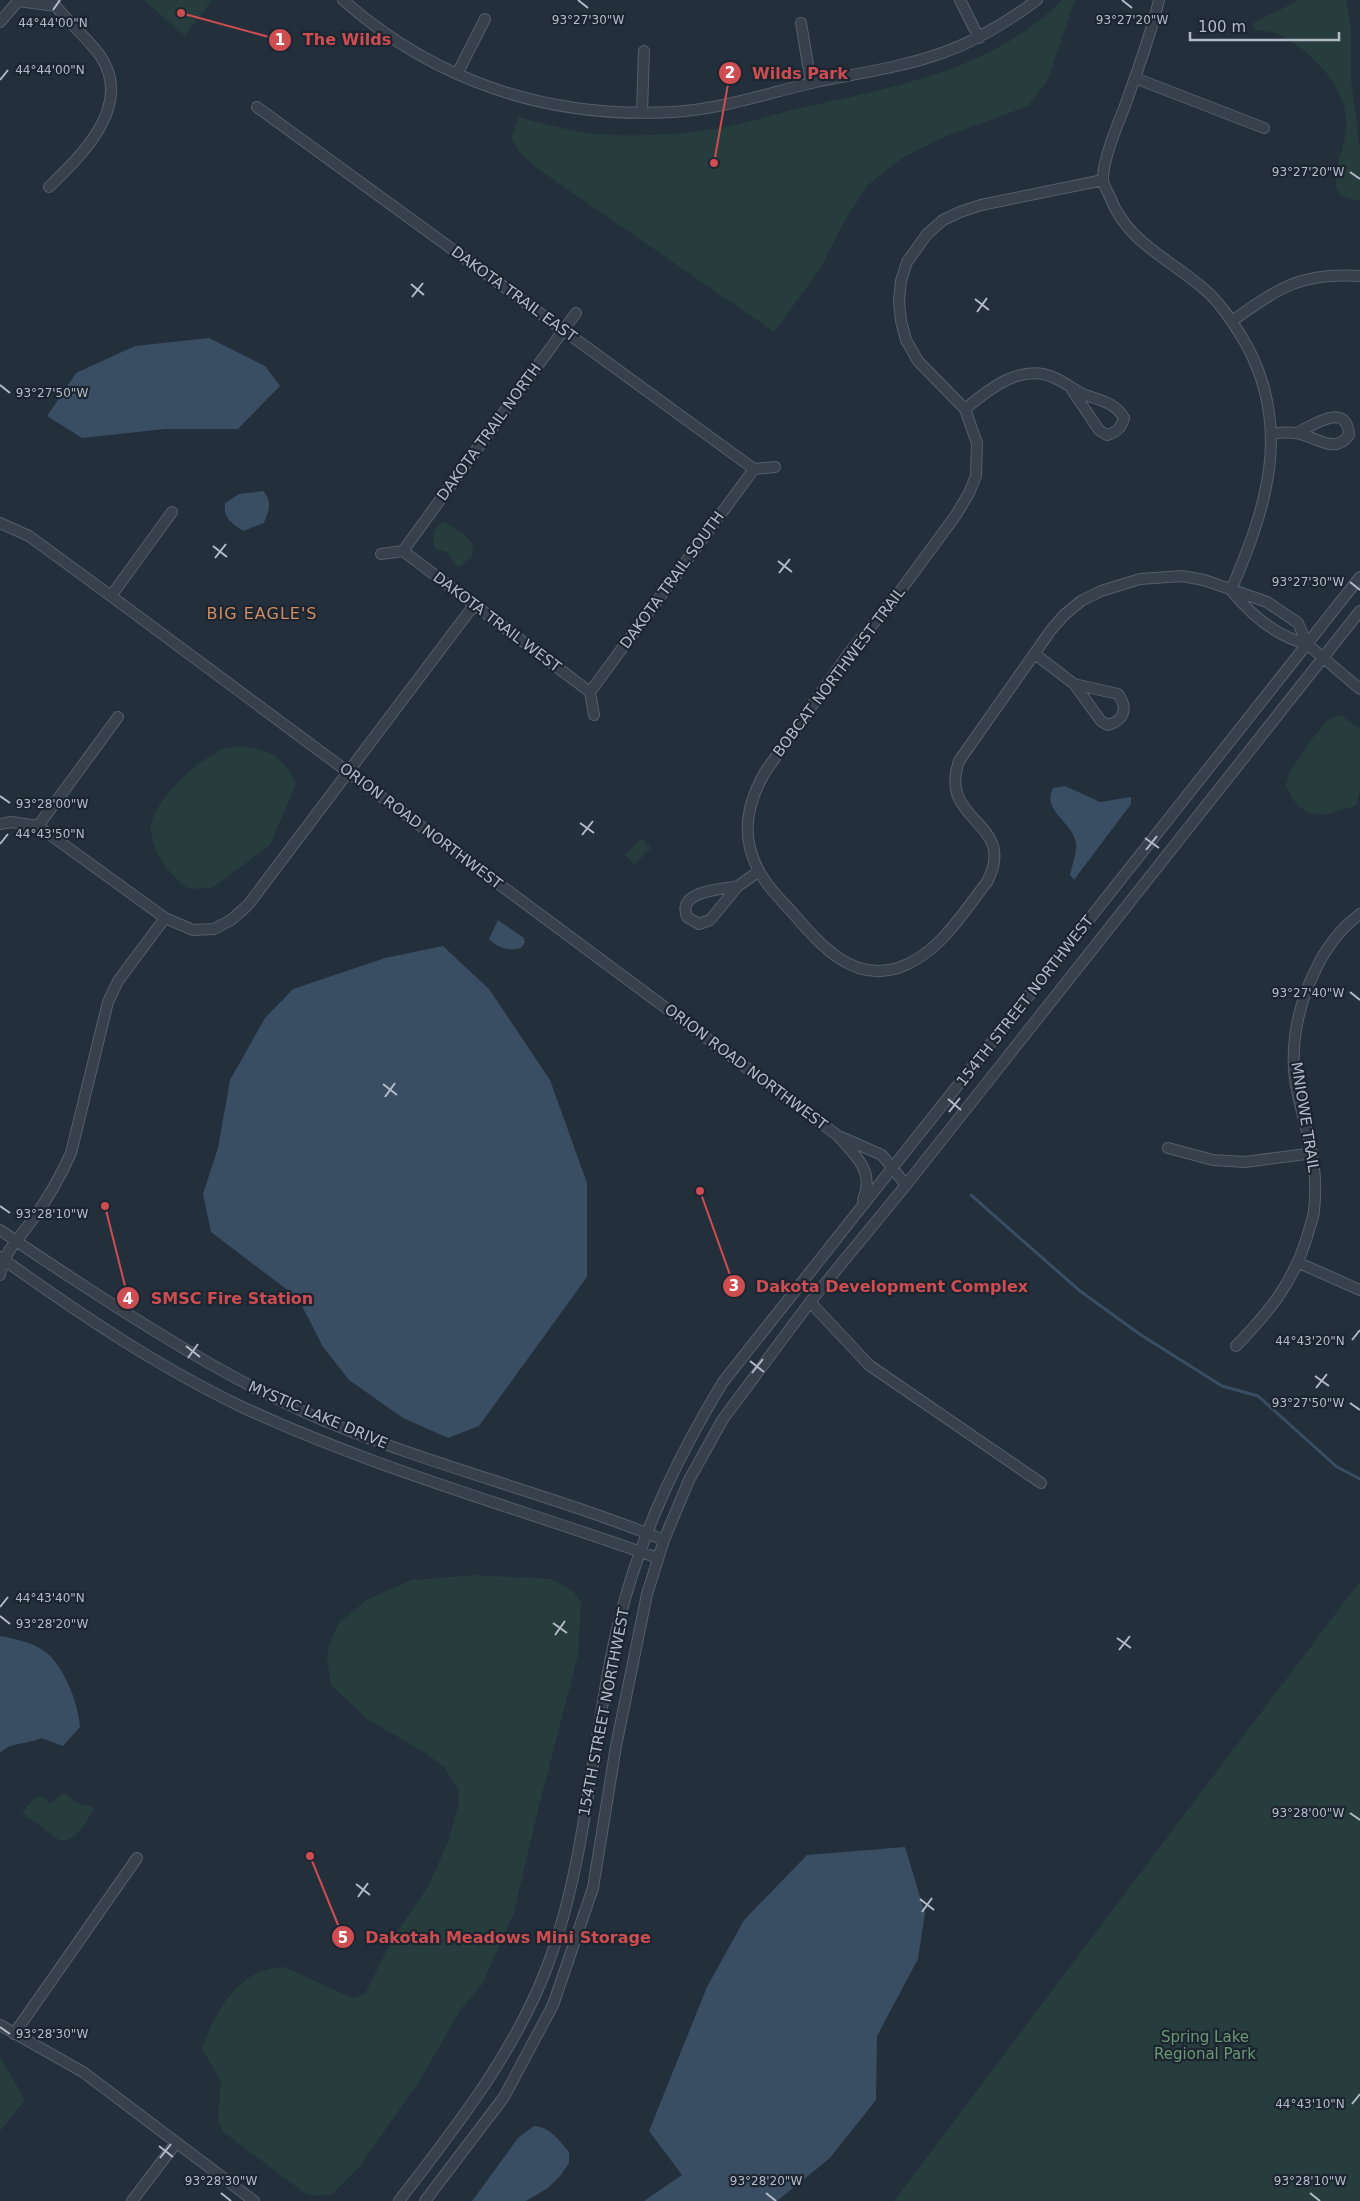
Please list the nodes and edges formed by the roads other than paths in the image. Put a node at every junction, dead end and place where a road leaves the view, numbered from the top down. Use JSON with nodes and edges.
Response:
{"nodes":[{"id":1,"x":18,"y":0,"type":"edge"},
{"id":2,"x":343,"y":0,"type":"edge"},
{"id":3,"x":960,"y":0,"type":"edge"},
{"id":4,"x":1036,"y":0,"type":"edge"},
{"id":5,"x":1159,"y":0,"type":"edge"},
{"id":6,"x":53,"y":3,"type":"edge"},
{"id":7,"x":485,"y":19,"type":"dead end"},
{"id":8,"x":0,"y":22,"type":"edge"},
{"id":9,"x":801,"y":23,"type":"dead end"},
{"id":10,"x":979,"y":38,"type":"junction"},
{"id":11,"x":644,"y":51,"type":"dead end"},
{"id":12,"x":457,"y":74,"type":"junction"},
{"id":13,"x":1135,"y":78,"type":"junction"},
{"id":14,"x":812,"y":83,"type":"junction"},
{"id":15,"x":257,"y":107,"type":"dead end"},
{"id":16,"x":642,"y":112,"type":"junction"},
{"id":17,"x":1264,"y":128,"type":"dead end"},
{"id":18,"x":1103,"y":180,"type":"junction"},
{"id":19,"x":49,"y":186,"type":"dead end"},
{"id":20,"x":1360,"y":276,"type":"edge"},
{"id":21,"x":576,"y":313,"type":"dead end"},
{"id":22,"x":1232,"y":321,"type":"junction"},
{"id":23,"x":564,"y":329,"type":"junction"},
{"id":24,"x":1072,"y":390,"type":"junction"},
{"id":25,"x":964,"y":408,"type":"junction"},
{"id":26,"x":1297,"y":433,"type":"junction"},
{"id":27,"x":1272,"y":434,"type":"junction"},
{"id":28,"x":775,"y":467,"type":"dead end"},
{"id":29,"x":754,"y":469,"type":"junction"},
{"id":30,"x":172,"y":512,"type":"dead end"},
{"id":31,"x":0,"y":523,"type":"edge"},
{"id":32,"x":403,"y":551,"type":"junction"},
{"id":33,"x":381,"y":554,"type":"dead end"},
{"id":34,"x":1360,"y":577,"type":"edge"},
{"id":35,"x":1231,"y":590,"type":"junction"},
{"id":36,"x":111,"y":596,"type":"junction"},
{"id":37,"x":474,"y":605,"type":"junction"},
{"id":38,"x":1360,"y":611,"type":"edge"},
{"id":39,"x":1307,"y":644,"type":"junction"},
{"id":40,"x":1034,"y":654,"type":"junction"},
{"id":41,"x":1322,"y":657,"type":"junction"},
{"id":42,"x":1074,"y":684,"type":"junction"},
{"id":43,"x":1360,"y":689,"type":"edge"},
{"id":44,"x":590,"y":692,"type":"junction"},
{"id":45,"x":594,"y":715,"type":"dead end"},
{"id":46,"x":118,"y":717,"type":"dead end"},
{"id":47,"x":348,"y":772,"type":"junction"},
{"id":48,"x":0,"y":824,"type":"edge"},
{"id":49,"x":38,"y":826,"type":"junction"},
{"id":50,"x":758,"y":872,"type":"junction"},
{"id":51,"x":738,"y":886,"type":"junction"},
{"id":52,"x":1360,"y":914,"type":"edge"},
{"id":53,"x":164,"y":918,"type":"junction"},
{"id":54,"x":837,"y":1135,"type":"junction"},
{"id":55,"x":1168,"y":1148,"type":"dead end"},
{"id":56,"x":1313,"y":1152,"type":"junction"},
{"id":57,"x":892,"y":1167,"type":"junction"},
{"id":58,"x":906,"y":1185,"type":"junction"},
{"id":59,"x":859,"y":1211,"type":"junction"},
{"id":60,"x":0,"y":1230,"type":"edge"},
{"id":61,"x":16,"y":1241,"type":"junction"},
{"id":62,"x":1,"y":1258,"type":"edge"},
{"id":63,"x":1299,"y":1263,"type":"junction"},
{"id":64,"x":0,"y":1275,"type":"edge"},
{"id":65,"x":1360,"y":1290,"type":"edge"},
{"id":66,"x":810,"y":1302,"type":"junction"},
{"id":67,"x":1236,"y":1346,"type":"dead end"},
{"id":68,"x":1041,"y":1483,"type":"dead end"},
{"id":69,"x":645,"y":1532,"type":"junction"},
{"id":70,"x":664,"y":1540,"type":"junction"},
{"id":71,"x":640,"y":1552,"type":"junction"},
{"id":72,"x":658,"y":1558,"type":"junction"},
{"id":73,"x":137,"y":1858,"type":"dead end"},
{"id":74,"x":0,"y":2025,"type":"edge"},
{"id":75,"x":14,"y":2034,"type":"junction"},
{"id":76,"x":176,"y":2143,"type":"junction"},
{"id":77,"x":132,"y":2201,"type":"edge"},
{"id":78,"x":254,"y":2201,"type":"edge"},
{"id":79,"x":399,"y":2201,"type":"edge"},
{"id":80,"x":425,"y":2201,"type":"edge"}],
"edges":[{"from":1,"to":6,"type":"street"},
{"from":1,"to":8,"type":"street"},
{"from":2,"to":12,"type":"street"},
{"from":3,"to":10,"type":"street"},
{"from":4,"to":10,"type":"street"},
{"from":5,"to":13,"type":"street"},
{"from":6,"to":19,"type":"street"},
{"from":7,"to":12,"type":"street"},
{"from":9,"to":14,"type":"street"},
{"from":10,"to":14,"type":"street"},
{"from":11,"to":16,"type":"street"},
{"from":12,"to":16,"type":"street"},
{"from":13,"to":17,"type":"street"},
{"from":13,"to":18,"type":"street"},
{"from":14,"to":16,"type":"street"},
{"from":15,"to":23,"type":"street","name":"DAKOTA TRAIL EAST"},
{"from":18,"to":22,"type":"street"},
{"from":18,"to":25,"type":"street","name":"BOBCAT NORTHWEST TRAIL"},
{"from":20,"to":22,"type":"street"},
{"from":21,"to":23,"type":"street","name":"DAKOTA TRAIL NORTH"},
{"from":22,"to":27,"type":"street"},
{"from":23,"to":29,"type":"street","name":"DAKOTA TRAIL EAST"},
{"from":23,"to":32,"type":"street","name":"DAKOTA TRAIL NORTH"},
{"from":24,"to":24,"type":"street"},
{"from":24,"to":25,"type":"street"},
{"from":25,"to":50,"type":"street","name":"BOBCAT NORTHWEST TRAIL"},
{"from":26,"to":26,"type":"street"},
{"from":26,"to":27,"type":"street"},
{"from":27,"to":35,"type":"street"},
{"from":28,"to":29,"type":"street"},
{"from":29,"to":44,"type":"street","name":"DAKOTA TRAIL SOUTH"},
{"from":30,"to":36,"type":"street"},
{"from":31,"to":36,"type":"street","name":"ORION ROAD NORTHWEST"},
{"from":32,"to":33,"type":"street"},
{"from":32,"to":37,"type":"street","name":"DAKOTA TRAIL WEST"},
{"from":34,"to":39,"type":"street","name":"154TH STREET NORTHWEST"},
{"from":35,"to":39,"type":"street","name":"BOBCAT NORTHWEST TRAIL"},
{"from":35,"to":39,"type":"street","name":"BOBCAT NORTHWEST TRAIL"},
{"from":35,"to":40,"type":"street","name":"BOBCAT NORTHWEST TRAIL"},
{"from":36,"to":47,"type":"street","name":"ORION ROAD NORTHWEST"},
{"from":37,"to":44,"type":"street","name":"DAKOTA TRAIL WEST"},
{"from":37,"to":47,"type":"street"},
{"from":38,"to":41,"type":"street","name":"154TH STREET NORTHWEST"},
{"from":39,"to":41,"type":"street","name":"BOBCAT NORTHWEST TRAIL"},
{"from":39,"to":57,"type":"street","name":"154TH STREET NORTHWEST"},
{"from":40,"to":42,"type":"street"},
{"from":40,"to":50,"type":"street","name":"BOBCAT NORTHWEST TRAIL"},
{"from":41,"to":43,"type":"street"},
{"from":41,"to":58,"type":"street","name":"154TH STREET NORTHWEST"},
{"from":42,"to":42,"type":"street"},
{"from":44,"to":45,"type":"street"},
{"from":46,"to":49,"type":"street"},
{"from":47,"to":53,"type":"street"},
{"from":47,"to":54,"type":"street","name":"ORION ROAD NORTHWEST"},
{"from":48,"to":49,"type":"street"},
{"from":49,"to":53,"type":"street"},
{"from":50,"to":51,"type":"street"},
{"from":51,"to":51,"type":"street"},
{"from":52,"to":56,"type":"street","name":"MNIOWE TRAIL"},
{"from":53,"to":61,"type":"street"},
{"from":54,"to":57,"type":"street","name":"ORION ROAD NORTHWEST"},
{"from":54,"to":59,"type":"street","name":"ORION ROAD NORTHWEST"},
{"from":55,"to":56,"type":"street"},
{"from":56,"to":63,"type":"street","name":"MNIOWE TRAIL"},
{"from":57,"to":58,"type":"street","name":"ORION ROAD NORTHWEST"},
{"from":57,"to":59,"type":"street","name":"154TH STREET NORTHWEST"},
{"from":58,"to":66,"type":"street","name":"154TH STREET NORTHWEST"},
{"from":59,"to":69,"type":"street","name":"154TH STREET NORTHWEST"},
{"from":60,"to":61,"type":"street","name":"MYSTIC LAKE DRIVE"},
{"from":61,"to":62,"type":"street"},
{"from":61,"to":69,"type":"street","name":"MYSTIC LAKE DRIVE"},
{"from":62,"to":64,"type":"street"},
{"from":62,"to":71,"type":"street","name":"MYSTIC LAKE DRIVE"},
{"from":63,"to":65,"type":"street"},
{"from":63,"to":67,"type":"street","name":"MNIOWE TRAIL"},
{"from":66,"to":68,"type":"street"},
{"from":66,"to":70,"type":"street","name":"154TH STREET NORTHWEST"},
{"from":69,"to":70,"type":"street","name":"MYSTIC LAKE DRIVE"},
{"from":69,"to":71,"type":"street","name":"154TH STREET NORTHWEST"},
{"from":70,"to":72,"type":"street","name":"154TH STREET NORTHWEST"},
{"from":71,"to":72,"type":"street","name":"MYSTIC LAKE DRIVE"},
{"from":71,"to":79,"type":"street","name":"154TH STREET NORTHWEST"},
{"from":72,"to":80,"type":"street","name":"154TH STREET NORTHWEST"},
{"from":73,"to":75,"type":"street"},
{"from":74,"to":75,"type":"street"},
{"from":75,"to":76,"type":"street"},
{"from":76,"to":77,"type":"street"},
{"from":76,"to":78,"type":"street"}]}
